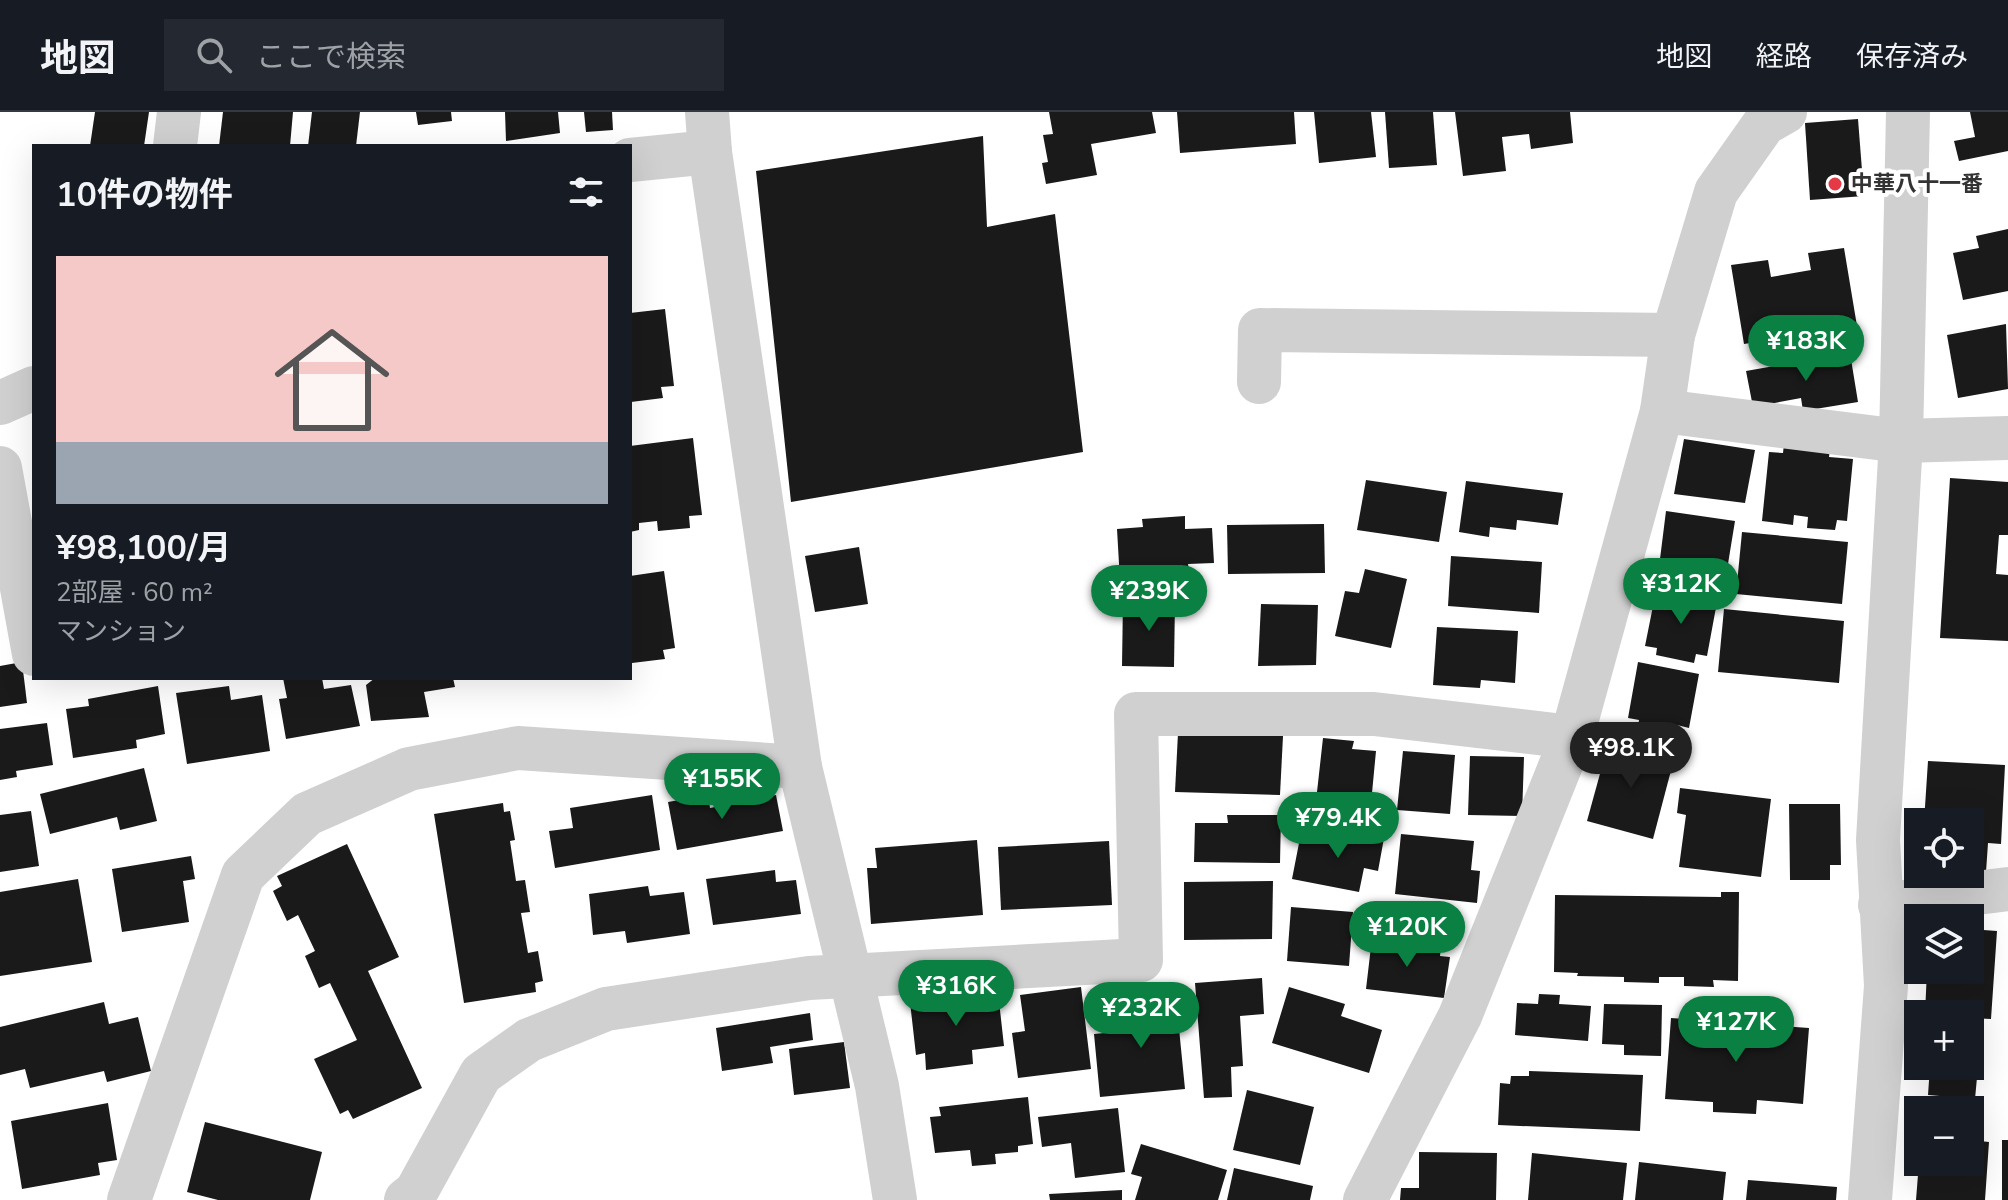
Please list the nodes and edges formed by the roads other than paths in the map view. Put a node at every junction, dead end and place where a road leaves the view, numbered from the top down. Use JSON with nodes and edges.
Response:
{"nodes":[{"id":1,"x":179,"y":112,"type":"edge"},
{"id":2,"x":1785,"y":112,"type":"edge"},
{"id":3,"x":1908,"y":112,"type":"edge"},
{"id":4,"x":708,"y":132,"type":"edge"},
{"id":5,"x":175,"y":144,"type":"edge"},
{"id":6,"x":632,"y":159,"type":"edge"},
{"id":7,"x":1673,"y":335,"type":"junction"},
{"id":8,"x":1259,"y":382,"type":"dead end"},
{"id":9,"x":32,"y":389,"type":"edge"},
{"id":10,"x":0,"y":403,"type":"edge"},
{"id":11,"x":1662,"y":411,"type":"junction"},
{"id":12,"x":2008,"y":438,"type":"edge"},
{"id":13,"x":1901,"y":441,"type":"junction"},
{"id":14,"x":0,"y":468,"type":"edge"},
{"id":15,"x":32,"y":643,"type":"edge"},
{"id":16,"x":1572,"y":737,"type":"junction"},
{"id":17,"x":800,"y":767,"type":"junction"},
{"id":18,"x":2008,"y":889,"type":"edge"},
{"id":19,"x":1880,"y":905,"type":"junction"},
{"id":20,"x":850,"y":975,"type":"junction"},
{"id":21,"x":129,"y":1200,"type":"edge"},
{"id":22,"x":406,"y":1200,"type":"edge"},
{"id":23,"x":895,"y":1200,"type":"edge"},
{"id":24,"x":1365,"y":1200,"type":"edge"},
{"id":25,"x":1870,"y":1200,"type":"edge"}],
"edges":[{"from":1,"to":5,"type":"street"},
{"from":2,"to":7,"type":"street"},
{"from":3,"to":13,"type":"street"},
{"from":4,"to":6,"type":"street"},
{"from":4,"to":17,"type":"street"},
{"from":7,"to":8,"type":"street"},
{"from":7,"to":11,"type":"street"},
{"from":9,"to":10,"type":"street"},
{"from":11,"to":13,"type":"street"},
{"from":11,"to":16,"type":"street"},
{"from":12,"to":13,"type":"street"},
{"from":13,"to":19,"type":"street"},
{"from":14,"to":15,"type":"street"},
{"from":16,"to":20,"type":"street"},
{"from":16,"to":24,"type":"street"},
{"from":17,"to":20,"type":"street"},
{"from":17,"to":21,"type":"street"},
{"from":18,"to":19,"type":"street"},
{"from":19,"to":25,"type":"street"},
{"from":20,"to":22,"type":"street"},
{"from":20,"to":23,"type":"street"}]}
